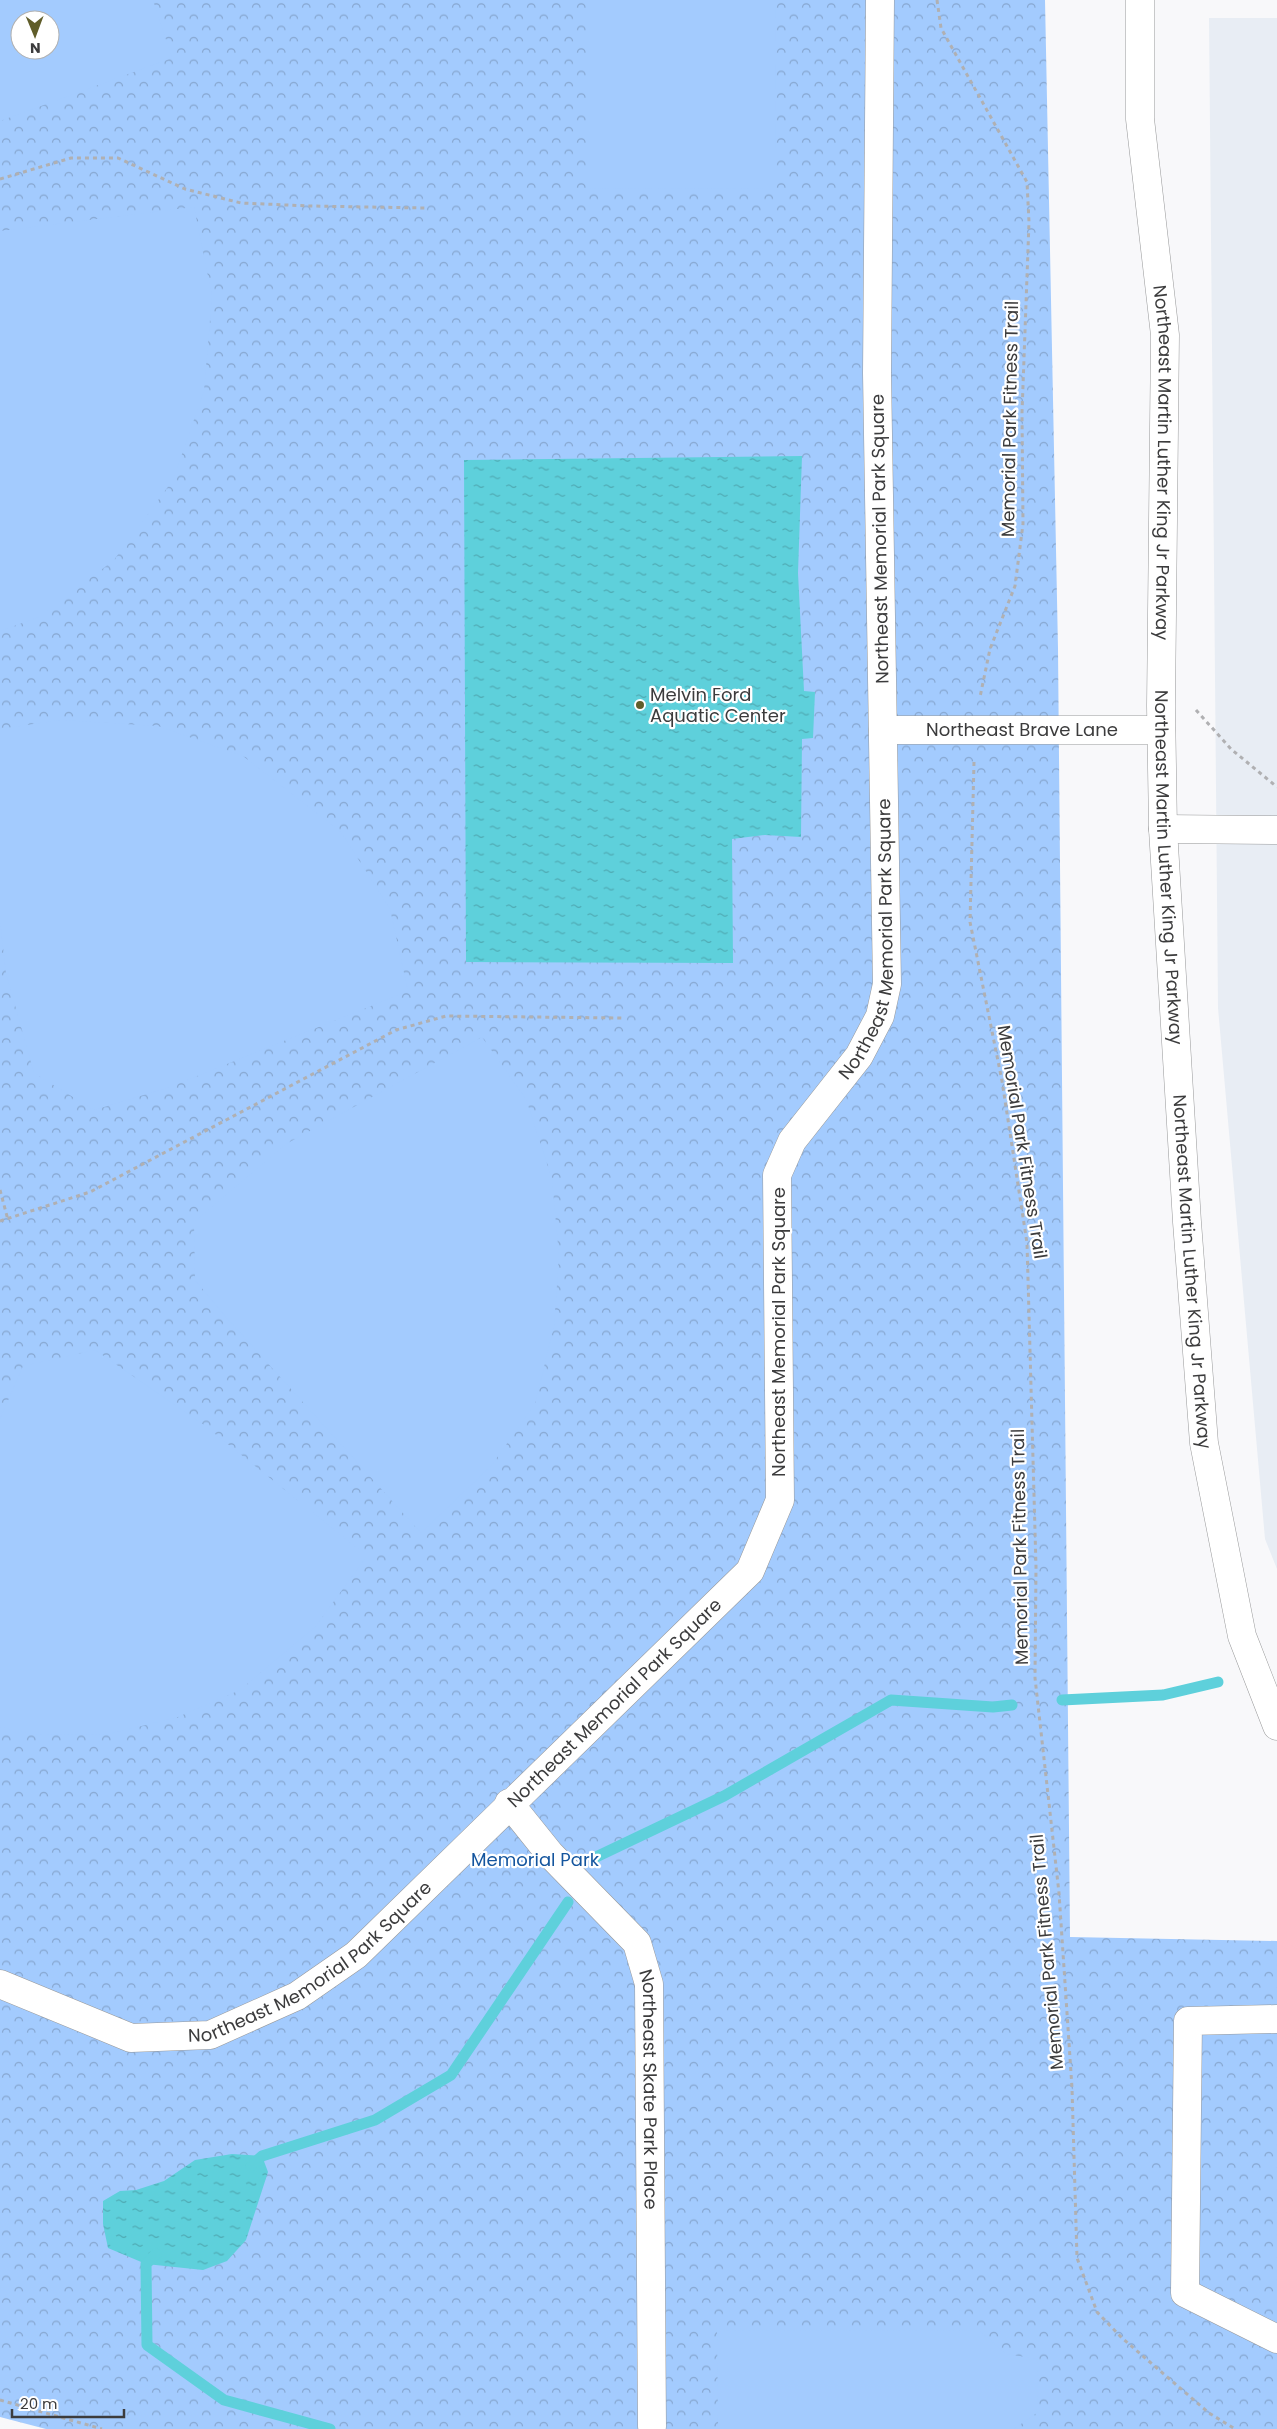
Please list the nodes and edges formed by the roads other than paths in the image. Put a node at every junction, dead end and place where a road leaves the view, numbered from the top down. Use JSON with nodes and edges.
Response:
{"nodes":[{"id":1,"x":880,"y":0,"type":"edge"},
{"id":2,"x":1140,"y":0,"type":"edge"},
{"id":3,"x":883,"y":730,"type":"junction"},
{"id":4,"x":1161,"y":730,"type":"junction"},
{"id":5,"x":1164,"y":828,"type":"junction"},
{"id":6,"x":1277,"y":830,"type":"edge"},
{"id":7,"x":1277,"y":1726,"type":"edge"},
{"id":8,"x":510,"y":1803,"type":"junction"},
{"id":9,"x":0,"y":1984,"type":"edge"},
{"id":10,"x":1277,"y":2019,"type":"edge"},
{"id":11,"x":1277,"y":2339,"type":"edge"},
{"id":12,"x":652,"y":2426,"type":"dead end"}],
"edges":[{"from":1,"to":3,"type":"street","name":"Northeast Memorial Park Square"},
{"from":2,"to":4,"type":"street","name":"Northeast Martin Luther King Jr Parkway"},
{"from":3,"to":4,"type":"street","name":"Northeast Brave Lane"},
{"from":3,"to":8,"type":"street","name":"Northeast Memorial Park Square"},
{"from":4,"to":5,"type":"street","name":"Northeast Martin Luther King Jr Parkway"},
{"from":5,"to":6,"type":"street"},
{"from":5,"to":7,"type":"street","name":"Northeast Martin Luther King Jr Parkway"},
{"from":8,"to":9,"type":"street","name":"Northeast Memorial Park Square"},
{"from":8,"to":12,"type":"street","name":"Northeast Skate Park Place"},
{"from":10,"to":11,"type":"street"}]}
